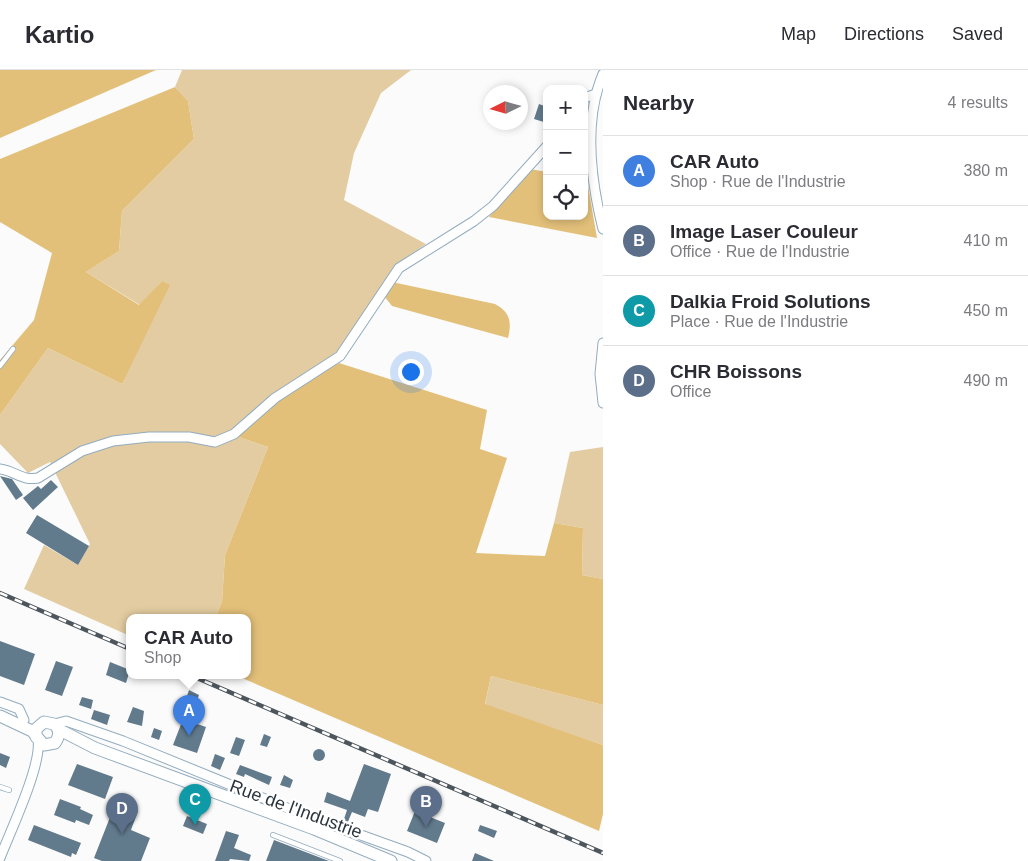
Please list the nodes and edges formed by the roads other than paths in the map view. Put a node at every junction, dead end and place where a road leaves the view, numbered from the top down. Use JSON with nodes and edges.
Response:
{"nodes":[{"id":1,"x":603,"y":74,"type":"edge"},
{"id":2,"x":596,"y":94,"type":"junction"},
{"id":3,"x":588,"y":97,"type":"edge"},
{"id":4,"x":543,"y":150,"type":"edge"},
{"id":5,"x":603,"y":229,"type":"edge"},
{"id":6,"x":603,"y":343,"type":"edge"},
{"id":7,"x":13,"y":349,"type":"dead end"},
{"id":8,"x":0,"y":366,"type":"edge"},
{"id":9,"x":603,"y":403,"type":"edge"},
{"id":10,"x":0,"y":469,"type":"edge"},
{"id":11,"x":0,"y":702,"type":"edge"},
{"id":12,"x":0,"y":712,"type":"edge"},
{"id":13,"x":0,"y":716,"type":"edge"},
{"id":14,"x":24,"y":720,"type":"junction"},
{"id":15,"x":41,"y":723,"type":"junction"},
{"id":16,"x":56,"y":726,"type":"junction"},
{"id":17,"x":37,"y":738,"type":"junction"},
{"id":18,"x":53,"y":743,"type":"junction"},
{"id":19,"x":96,"y":748,"type":"junction"},
{"id":20,"x":34,"y":768,"type":"junction"},
{"id":21,"x":0,"y":786,"type":"edge"},
{"id":22,"x":9,"y":790,"type":"dead end"},
{"id":23,"x":273,"y":835,"type":"dead end"},
{"id":24,"x":3,"y":843,"type":"edge"},
{"id":25,"x":0,"y":858,"type":"edge"},
{"id":26,"x":340,"y":861,"type":"edge"},
{"id":27,"x":391,"y":861,"type":"edge"},
{"id":28,"x":426,"y":861,"type":"edge"}],
"edges":[{"from":1,"to":2,"type":"street"},
{"from":2,"to":3,"type":"street"},
{"from":2,"to":5,"type":"street"},
{"from":4,"to":10,"type":"street"},
{"from":6,"to":9,"type":"street"},
{"from":7,"to":8,"type":"lane"},
{"from":11,"to":14,"type":"street"},
{"from":12,"to":14,"type":"main road"},
{"from":13,"to":17,"type":"main road"},
{"from":14,"to":15,"type":"main road"},
{"from":15,"to":16,"type":"main road"},
{"from":15,"to":17,"type":"main road"},
{"from":16,"to":18,"type":"main road"},
{"from":16,"to":19,"type":"main road","name":"Rue de l'Industrie"},
{"from":16,"to":28,"type":"street","name":"Rue de l'Industrie"},
{"from":17,"to":18,"type":"main road"},
{"from":17,"to":20,"type":"street"},
{"from":18,"to":19,"type":"main road","name":"Rue de l'Industrie"},
{"from":18,"to":20,"type":"street"},
{"from":19,"to":27,"type":"main road","name":"Rue de l'Industrie"},
{"from":20,"to":24,"type":"street"},
{"from":21,"to":22,"type":"lane"},
{"from":23,"to":26,"type":"lane"},
{"from":24,"to":25,"type":"street"}]}
